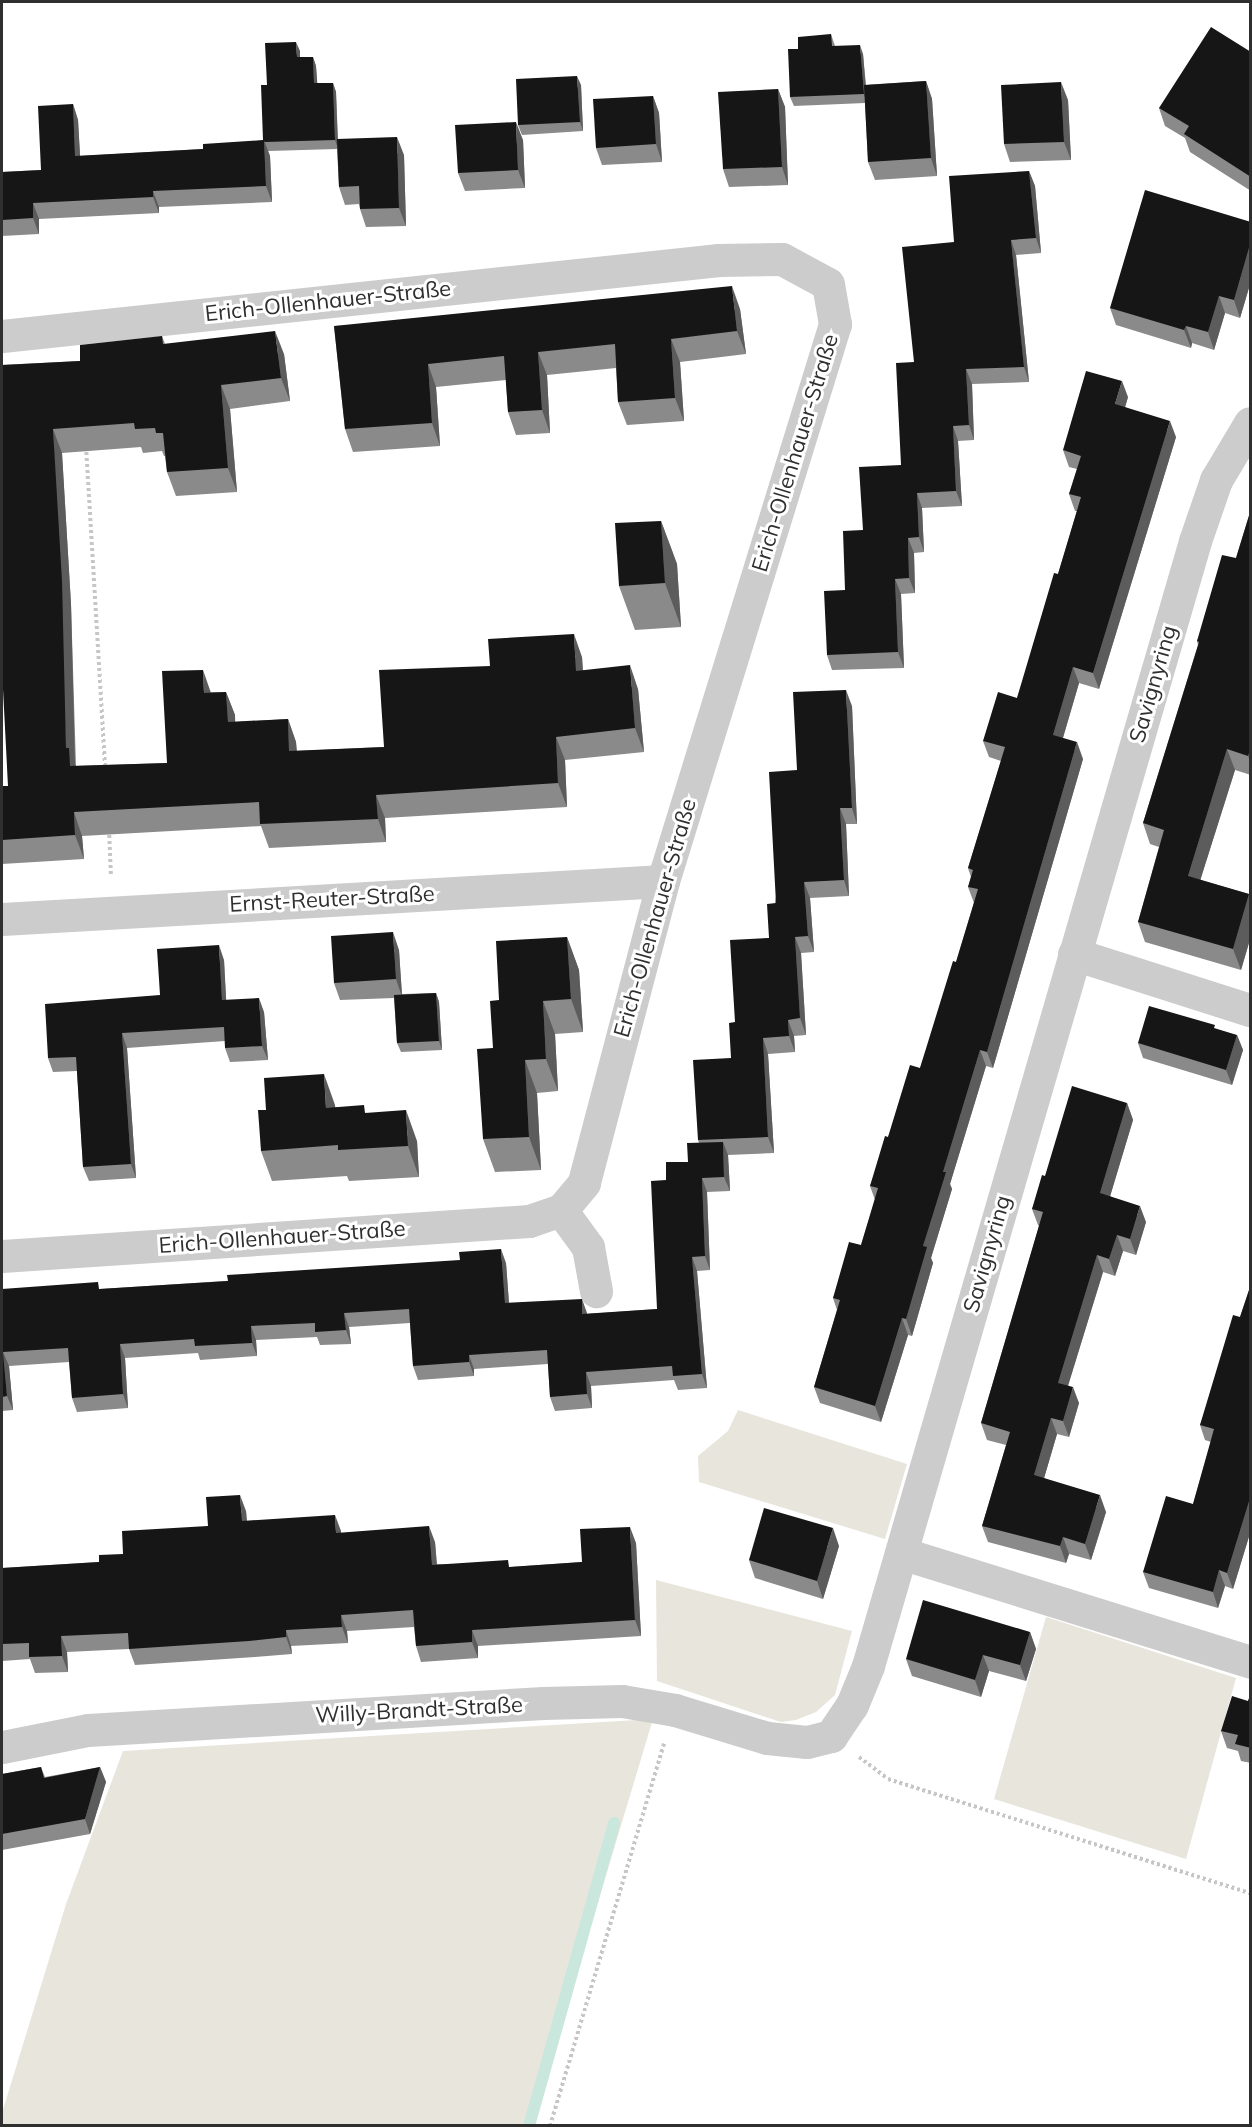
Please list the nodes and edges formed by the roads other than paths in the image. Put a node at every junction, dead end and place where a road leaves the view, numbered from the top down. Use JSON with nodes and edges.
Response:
{"nodes":[{"id":1,"x":2,"y":336,"type":"edge"},
{"id":2,"x":1251,"y":423,"type":"edge"},
{"id":3,"x":663,"y":880,"type":"junction"},
{"id":4,"x":2,"y":919,"type":"edge"},
{"id":5,"x":1074,"y":954,"type":"junction"},
{"id":6,"x":1251,"y":1010,"type":"edge"},
{"id":7,"x":561,"y":1210,"type":"junction"},
{"id":8,"x":2,"y":1256,"type":"edge"},
{"id":9,"x":596,"y":1291,"type":"dead end"},
{"id":10,"x":901,"y":1553,"type":"junction"},
{"id":11,"x":1251,"y":1662,"type":"edge"},
{"id":12,"x":831,"y":1736,"type":"joint"},
{"id":13,"x":2,"y":1747,"type":"edge"}],
"edges":[{"from":1,"to":3,"type":"street","name":"Erich-Ollenhauer-Straße"},
{"from":2,"to":5,"type":"street","name":"Savignyring"},
{"from":3,"to":4,"type":"street","name":"Ernst-Reuter-Straße"},
{"from":3,"to":7,"type":"street","name":"Erich-Ollenhauer-Straße"},
{"from":5,"to":6,"type":"street"},
{"from":5,"to":10,"type":"street","name":"Savignyring"},
{"from":7,"to":8,"type":"street","name":"Erich-Ollenhauer-Straße"},
{"from":7,"to":9,"type":"street"},
{"from":10,"to":11,"type":"street"},
{"from":10,"to":12,"type":"street","name":"Savignyring"},
{"from":12,"to":13,"type":"street","name":"Willy-Brandt-Straße"}]}
